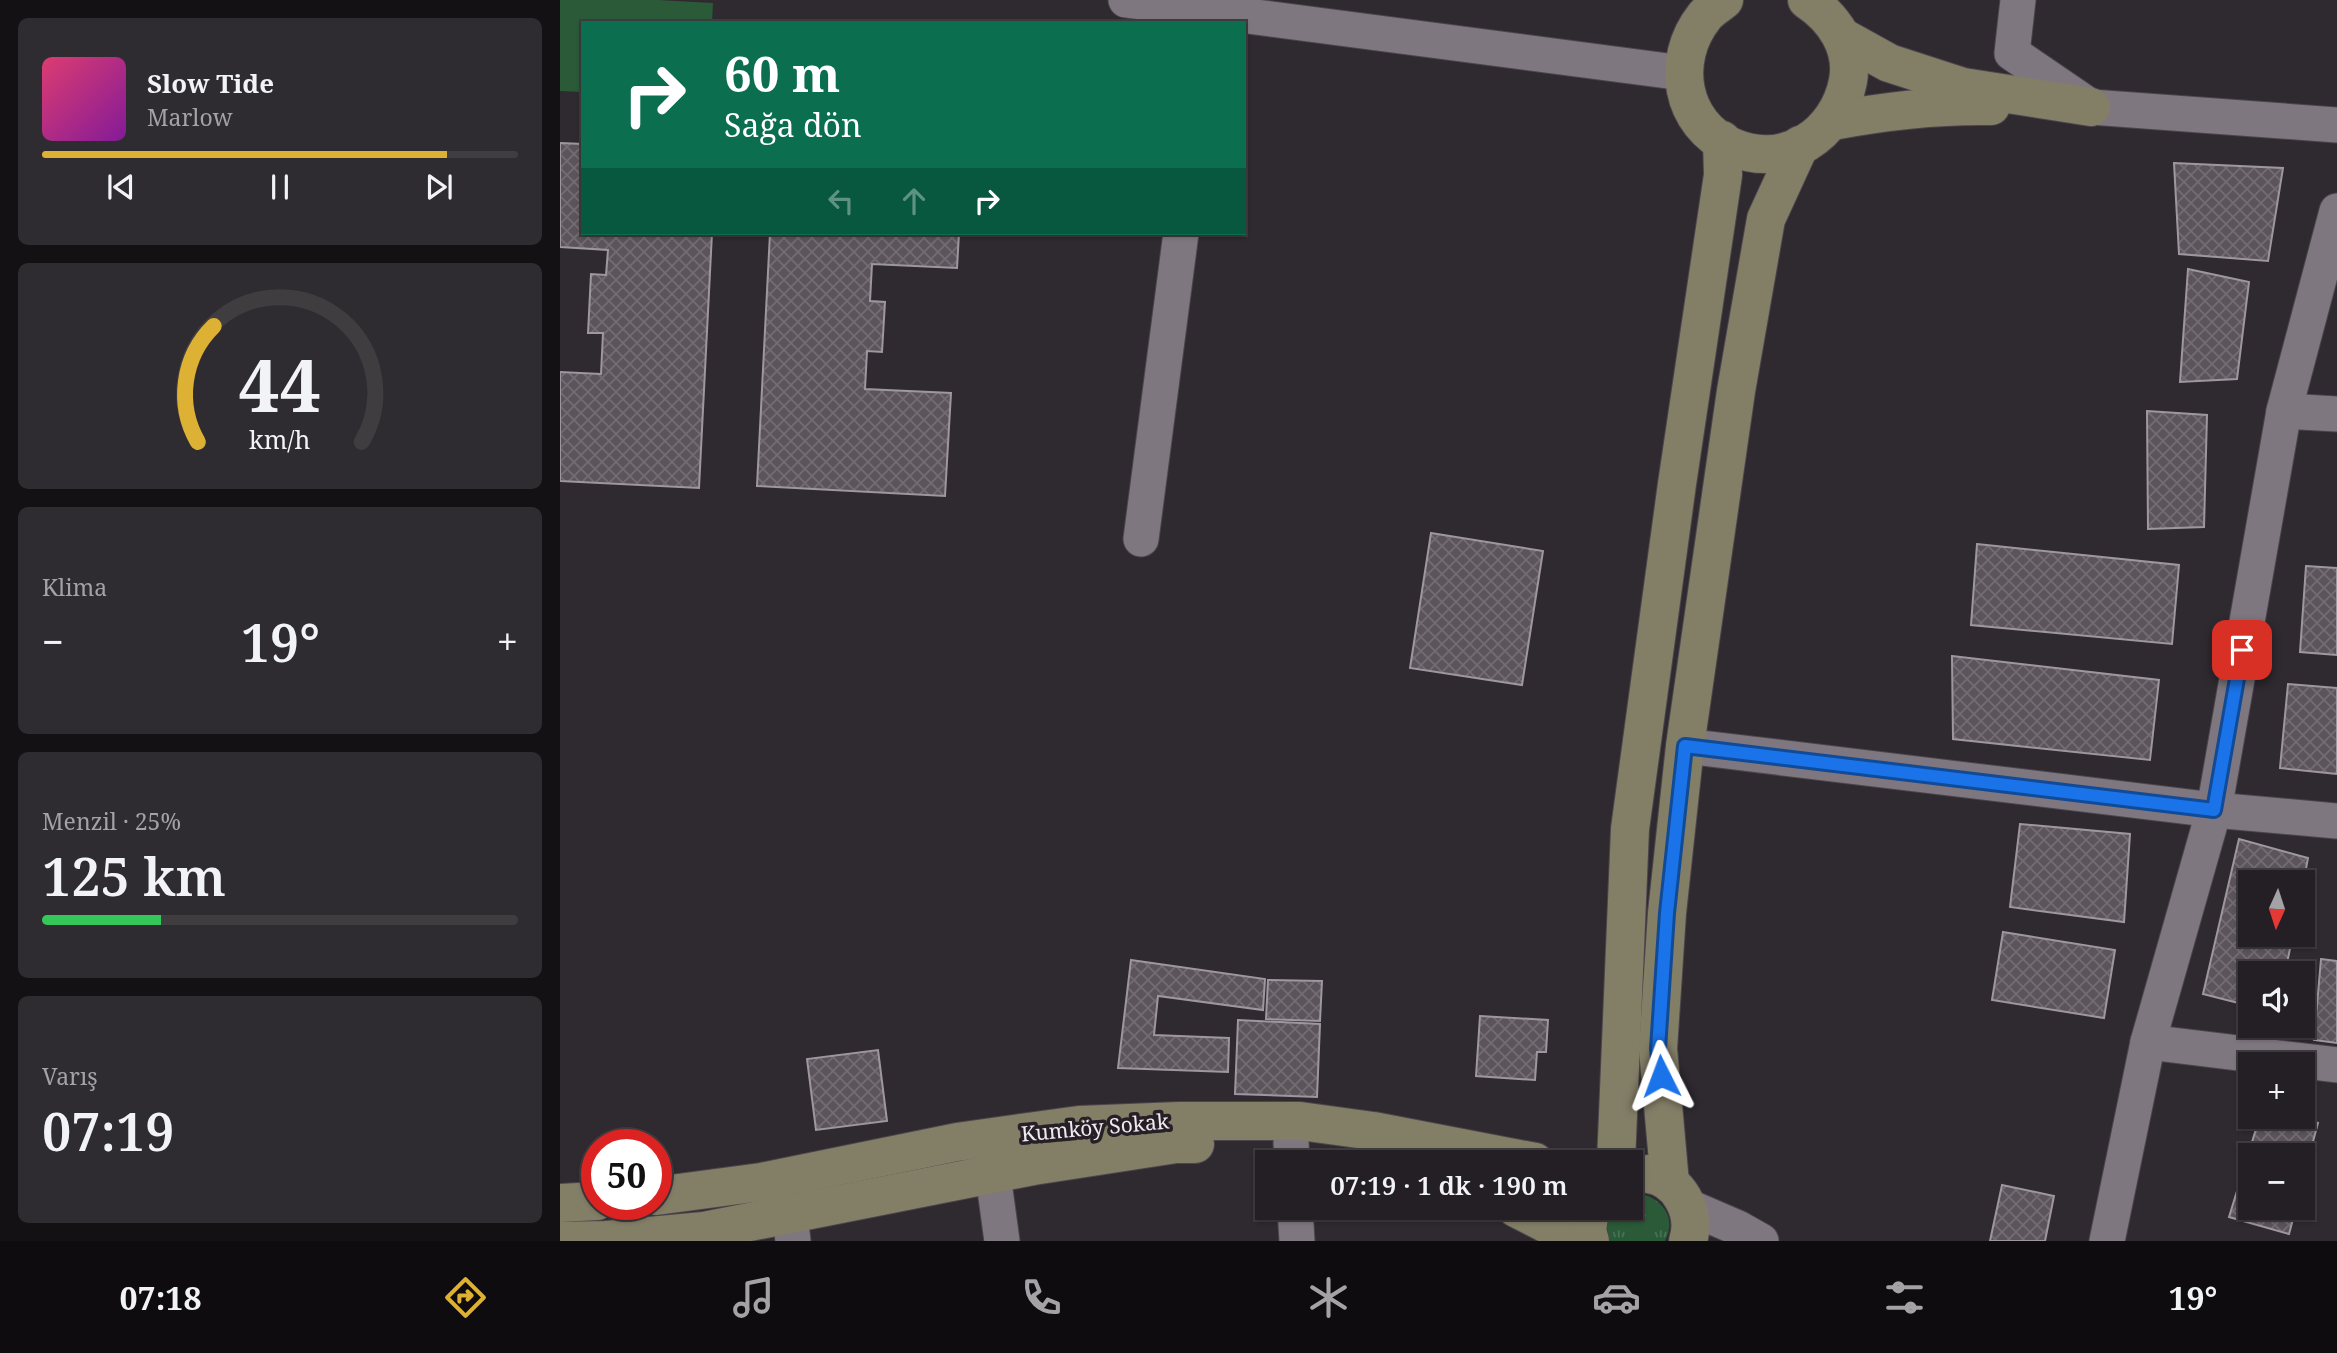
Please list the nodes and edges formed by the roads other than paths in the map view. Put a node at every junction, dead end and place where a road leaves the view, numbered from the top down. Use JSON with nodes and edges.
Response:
{"nodes":[{"id":1,"x":1126,"y":0,"type":"edge"},
{"id":2,"x":1724,"y":0,"type":"edge"},
{"id":3,"x":1807,"y":0,"type":"edge"},
{"id":4,"x":2018,"y":0,"type":"edge"},
{"id":5,"x":1210,"y":11,"type":"edge"},
{"id":6,"x":1842,"y":37,"type":"junction"},
{"id":7,"x":1683,"y":73,"type":"junction"},
{"id":8,"x":2091,"y":107,"type":"junction"},
{"id":9,"x":1832,"y":121,"type":"junction"},
{"id":10,"x":2337,"y":125,"type":"edge"},
{"id":11,"x":1722,"y":140,"type":"junction"},
{"id":12,"x":1800,"y":145,"type":"junction"},
{"id":13,"x":2337,"y":211,"type":"edge"},
{"id":14,"x":1181,"y":235,"type":"edge"},
{"id":15,"x":2284,"y":411,"type":"junction"},
{"id":16,"x":2337,"y":414,"type":"edge"},
{"id":17,"x":1141,"y":539,"type":"dead end"},
{"id":18,"x":1685,"y":746,"type":"junction"},
{"id":19,"x":2214,"y":810,"type":"junction"},
{"id":20,"x":2337,"y":821,"type":"edge"},
{"id":21,"x":2148,"y":1042,"type":"junction"},
{"id":22,"x":2337,"y":1065,"type":"edge"},
{"id":23,"x":1262,"y":1150,"type":"edge"},
{"id":24,"x":1296,"y":1150,"type":"edge"},
{"id":25,"x":1351,"y":1150,"type":"edge"},
{"id":26,"x":1472,"y":1150,"type":"edge"},
{"id":27,"x":1617,"y":1150,"type":"edge"},
{"id":28,"x":1643,"y":1174,"type":"edge"},
{"id":29,"x":993,"y":1175,"type":"junction"},
{"id":30,"x":672,"y":1194,"type":"edge"},
{"id":31,"x":581,"y":1202,"type":"edge"},
{"id":32,"x":560,"y":1203,"type":"edge"},
{"id":33,"x":1682,"y":1210,"type":"edge"},
{"id":34,"x":1296,"y":1220,"type":"edge"},
{"id":35,"x":1539,"y":1220,"type":"edge"},
{"id":36,"x":1588,"y":1220,"type":"edge"},
{"id":37,"x":791,"y":1228,"type":"edge"},
{"id":38,"x":606,"y":1240,"type":"edge"},
{"id":39,"x":560,"y":1241,"type":"edge"},
{"id":40,"x":1002,"y":1241,"type":"edge"},
{"id":41,"x":1297,"y":1241,"type":"edge"},
{"id":42,"x":1580,"y":1241,"type":"edge"},
{"id":43,"x":1590,"y":1241,"type":"edge"},
{"id":44,"x":1761,"y":1241,"type":"edge"},
{"id":45,"x":2107,"y":1241,"type":"edge"}],
"edges":[{"from":1,"to":5,"type":"street"},
{"from":2,"to":7,"type":"main road"},
{"from":3,"to":6,"type":"main road"},
{"from":4,"to":8,"type":"street"},
{"from":5,"to":7,"type":"street"},
{"from":6,"to":8,"type":"main road"},
{"from":6,"to":9,"type":"main road"},
{"from":7,"to":11,"type":"main road"},
{"from":8,"to":9,"type":"main road"},
{"from":8,"to":10,"type":"street"},
{"from":9,"to":12,"type":"main road"},
{"from":11,"to":12,"type":"main road"},
{"from":11,"to":27,"type":"main road"},
{"from":12,"to":18,"type":"main road"},
{"from":13,"to":15,"type":"street"},
{"from":14,"to":17,"type":"street"},
{"from":15,"to":16,"type":"street"},
{"from":15,"to":19,"type":"street"},
{"from":18,"to":19,"type":"street"},
{"from":18,"to":33,"type":"main road"},
{"from":19,"to":20,"type":"street"},
{"from":19,"to":21,"type":"street"},
{"from":21,"to":22,"type":"street"},
{"from":21,"to":45,"type":"street"},
{"from":23,"to":29,"type":"main road","name":"Kumköy Sokak"},
{"from":24,"to":25,"type":"main road","name":"Kumköy Sokak"},
{"from":26,"to":30,"type":"main road","name":"Kumköy Sokak"},
{"from":28,"to":33,"type":"main road"},
{"from":29,"to":37,"type":"main road","name":"Kumköy Sokak"},
{"from":29,"to":40,"type":"street"},
{"from":31,"to":32,"type":"main road"},
{"from":33,"to":44,"type":"street"},
{"from":34,"to":41,"type":"street"},
{"from":35,"to":42,"type":"main road"},
{"from":36,"to":43,"type":"main road"},
{"from":37,"to":38,"type":"main road","name":"Kumköy Sokak"},
{"from":38,"to":39,"type":"main road","name":"Kumköy Sokak"}]}
